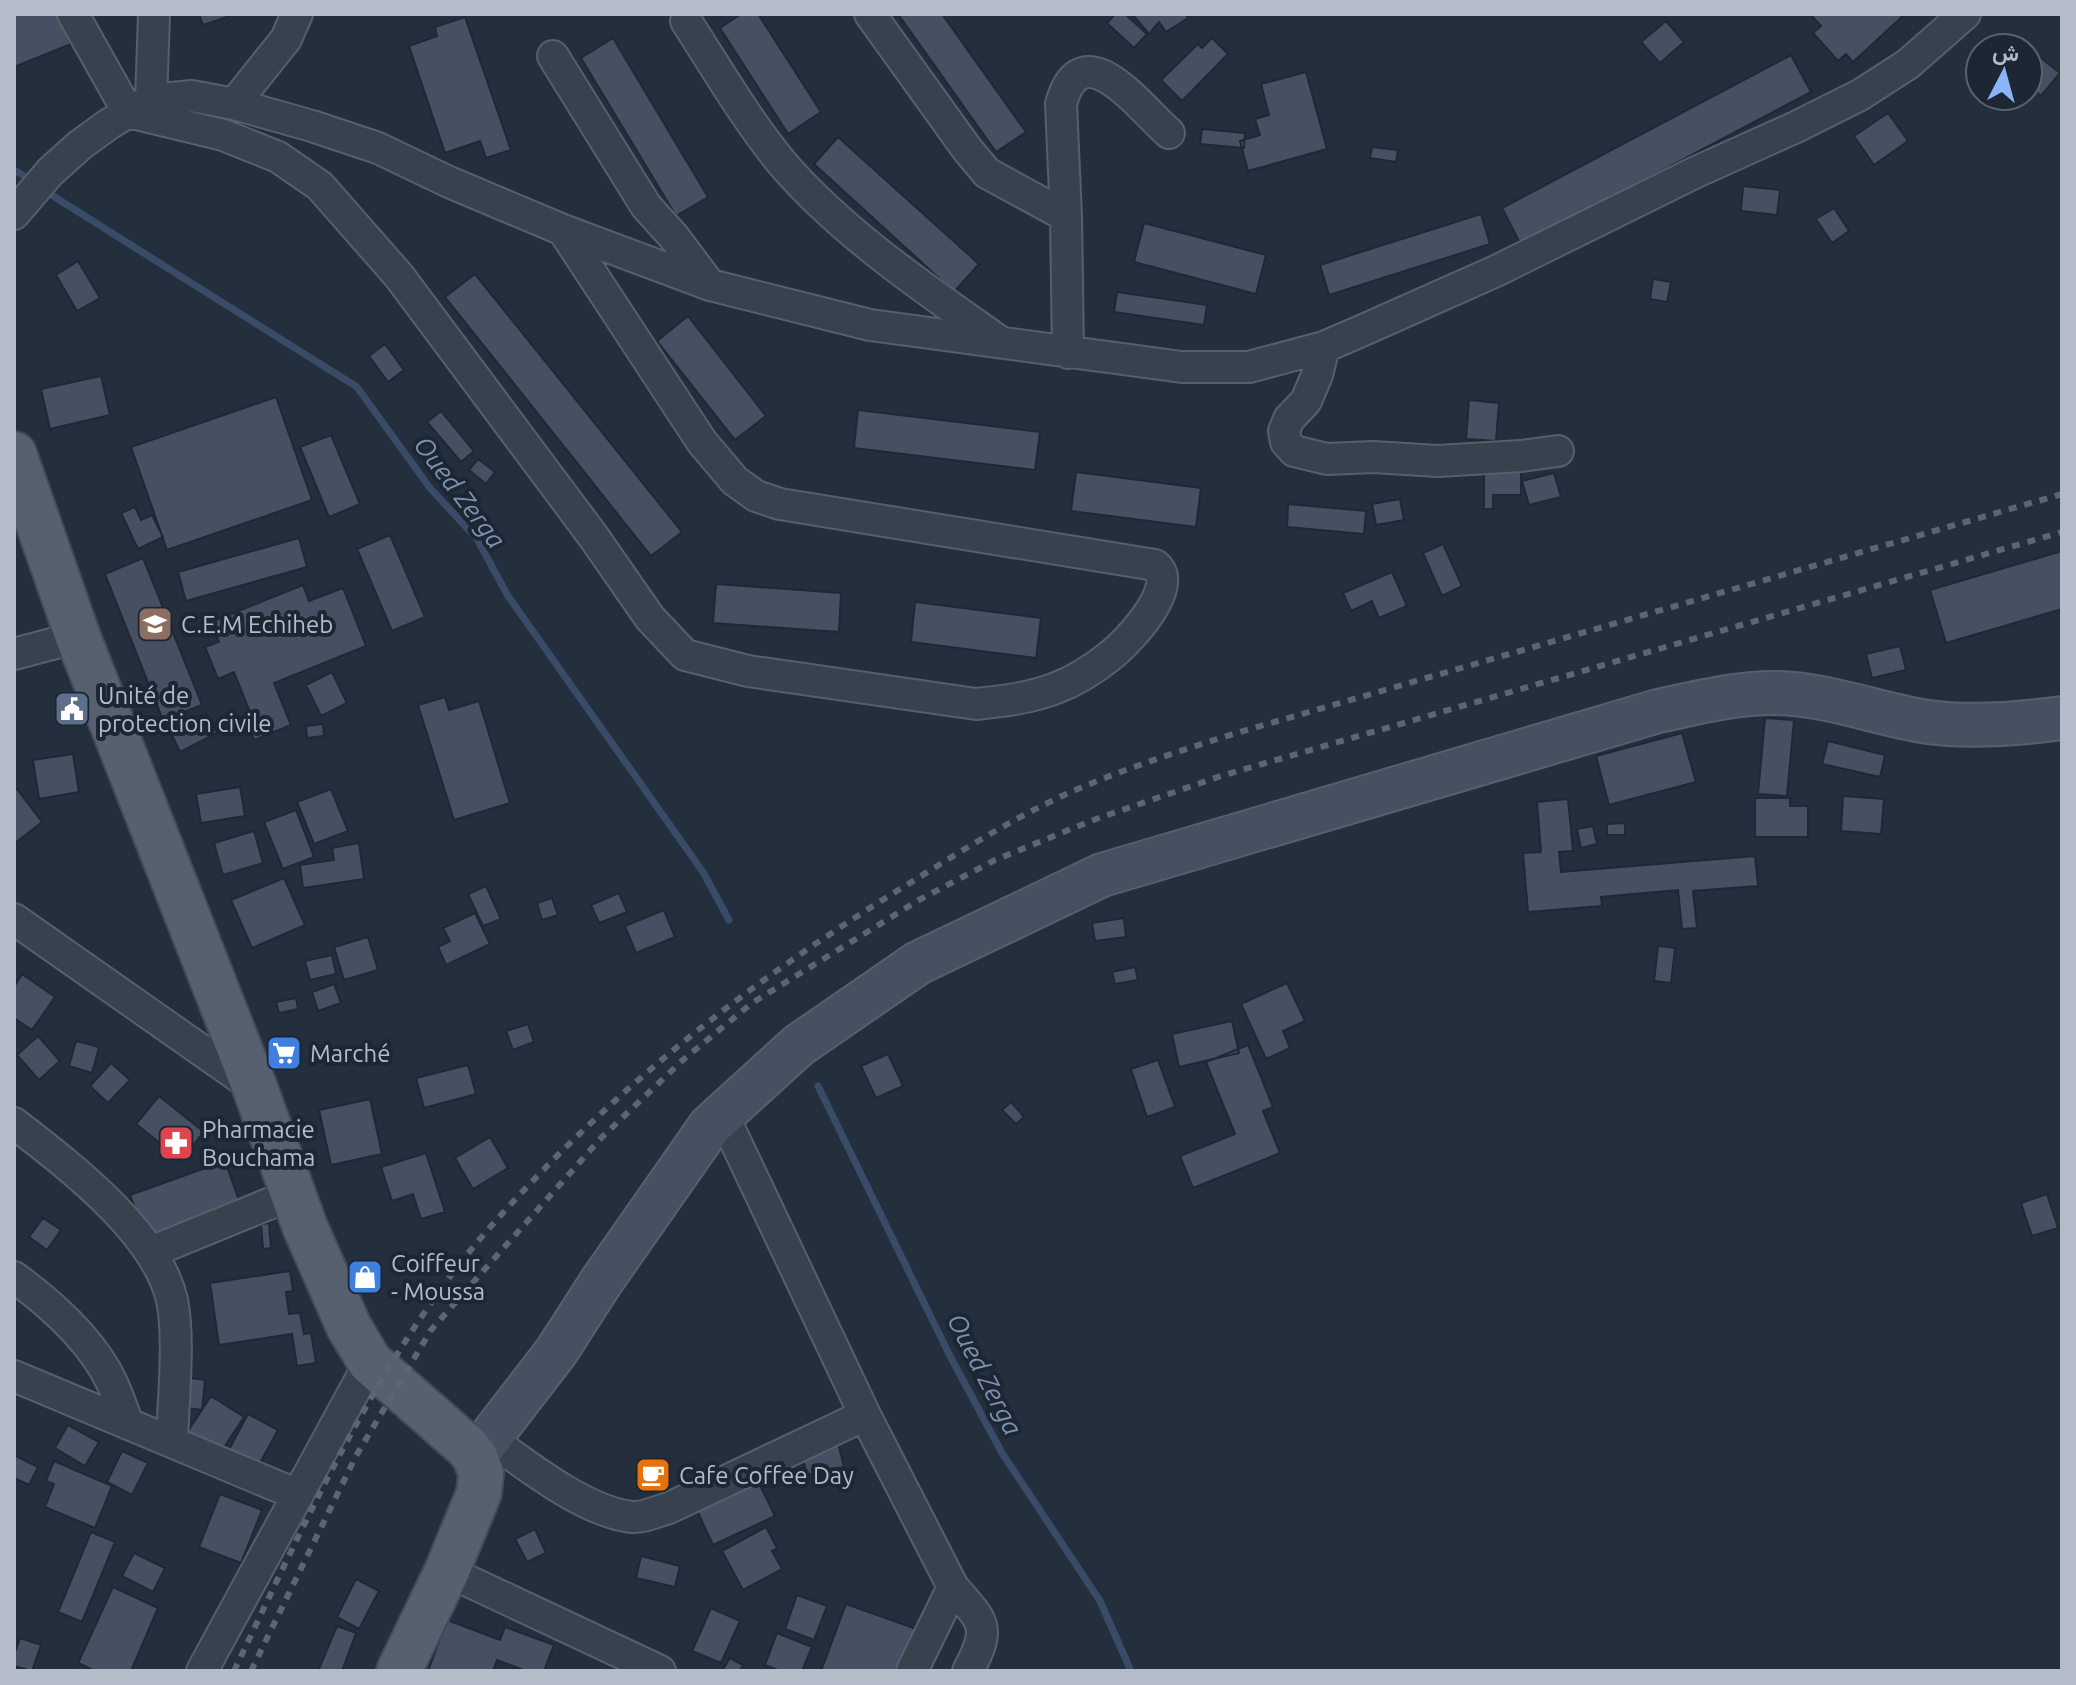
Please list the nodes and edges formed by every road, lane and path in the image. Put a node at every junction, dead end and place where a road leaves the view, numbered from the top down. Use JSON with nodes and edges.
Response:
{"nodes":[{"id":1,"x":73,"y":14,"type":"edge"},
{"id":2,"x":154,"y":14,"type":"edge"},
{"id":3,"x":297,"y":14,"type":"edge"},
{"id":4,"x":870,"y":14,"type":"edge"},
{"id":5,"x":1965,"y":14,"type":"edge"},
{"id":6,"x":686,"y":21,"type":"dead end"},
{"id":7,"x":553,"y":56,"type":"dead end"},
{"id":8,"x":234,"y":104,"type":"junction"},
{"id":9,"x":140,"y":107,"type":"junction"},
{"id":10,"x":1169,"y":133,"type":"dead end"},
{"id":11,"x":14,"y":214,"type":"edge"},
{"id":12,"x":1066,"y":216,"type":"junction"},
{"id":13,"x":563,"y":230,"type":"junction"},
{"id":14,"x":710,"y":285,"type":"junction"},
{"id":15,"x":1004,"y":345,"type":"junction"},
{"id":16,"x":1324,"y":347,"type":"junction"},
{"id":17,"x":1068,"y":353,"type":"junction"},
{"id":18,"x":1558,"y":451,"type":"dead end"},
{"id":19,"x":14,"y":454,"type":"edge"},
{"id":20,"x":78,"y":637,"type":"junction"},
{"id":21,"x":14,"y":654,"type":"edge"},
{"id":22,"x":2062,"y":718,"type":"edge"},
{"id":23,"x":14,"y":919,"type":"edge"},
{"id":24,"x":255,"y":1088,"type":"junction"},
{"id":25,"x":722,"y":1113,"type":"junction"},
{"id":26,"x":14,"y":1123,"type":"edge"},
{"id":27,"x":293,"y":1194,"type":"junction"},
{"id":28,"x":151,"y":1252,"type":"junction"},
{"id":29,"x":14,"y":1277,"type":"edge"},
{"id":30,"x":370,"y":1362,"type":"junction"},
{"id":31,"x":14,"y":1376,"type":"edge"},
{"id":32,"x":865,"y":1415,"type":"junction"},
{"id":33,"x":128,"y":1424,"type":"junction"},
{"id":34,"x":172,"y":1442,"type":"junction"},
{"id":35,"x":483,"y":1448,"type":"junction"},
{"id":36,"x":298,"y":1495,"type":"junction"},
{"id":37,"x":447,"y":1571,"type":"junction"},
{"id":38,"x":953,"y":1587,"type":"junction"},
{"id":39,"x":202,"y":1671,"type":"edge"},
{"id":40,"x":399,"y":1671,"type":"edge"},
{"id":41,"x":660,"y":1671,"type":"edge"},
{"id":42,"x":912,"y":1671,"type":"edge"},
{"id":43,"x":968,"y":1671,"type":"edge"}],
"edges":[{"from":1,"to":9,"type":"street"},
{"from":2,"to":9,"type":"street"},
{"from":3,"to":8,"type":"street"},
{"from":4,"to":12,"type":"street"},
{"from":5,"to":16,"type":"street"},
{"from":6,"to":15,"type":"street"},
{"from":7,"to":14,"type":"street"},
{"from":8,"to":9,"type":"street"},
{"from":8,"to":13,"type":"street"},
{"from":9,"to":11,"type":"street"},
{"from":9,"to":13,"type":"street"},
{"from":10,"to":12,"type":"street"},
{"from":12,"to":17,"type":"street"},
{"from":13,"to":14,"type":"street"},
{"from":14,"to":15,"type":"street"},
{"from":15,"to":17,"type":"street"},
{"from":16,"to":17,"type":"street"},
{"from":16,"to":18,"type":"street"},
{"from":19,"to":20,"type":"main road"},
{"from":20,"to":21,"type":"street"},
{"from":20,"to":24,"type":"main road"},
{"from":22,"to":25,"type":"main road"},
{"from":23,"to":24,"type":"street"},
{"from":24,"to":27,"type":"main road"},
{"from":25,"to":32,"type":"street"},
{"from":25,"to":35,"type":"main road"},
{"from":26,"to":28,"type":"street"},
{"from":27,"to":28,"type":"street"},
{"from":27,"to":30,"type":"main road"},
{"from":28,"to":34,"type":"street"},
{"from":29,"to":33,"type":"street"},
{"from":30,"to":35,"type":"main road"},
{"from":30,"to":36,"type":"street"},
{"from":31,"to":33,"type":"street"},
{"from":32,"to":35,"type":"street"},
{"from":32,"to":38,"type":"street"},
{"from":33,"to":34,"type":"street"},
{"from":34,"to":36,"type":"street"},
{"from":35,"to":37,"type":"main road"},
{"from":36,"to":39,"type":"street"},
{"from":37,"to":40,"type":"main road"},
{"from":37,"to":41,"type":"street"},
{"from":38,"to":42,"type":"street"},
{"from":38,"to":43,"type":"street"}]}
